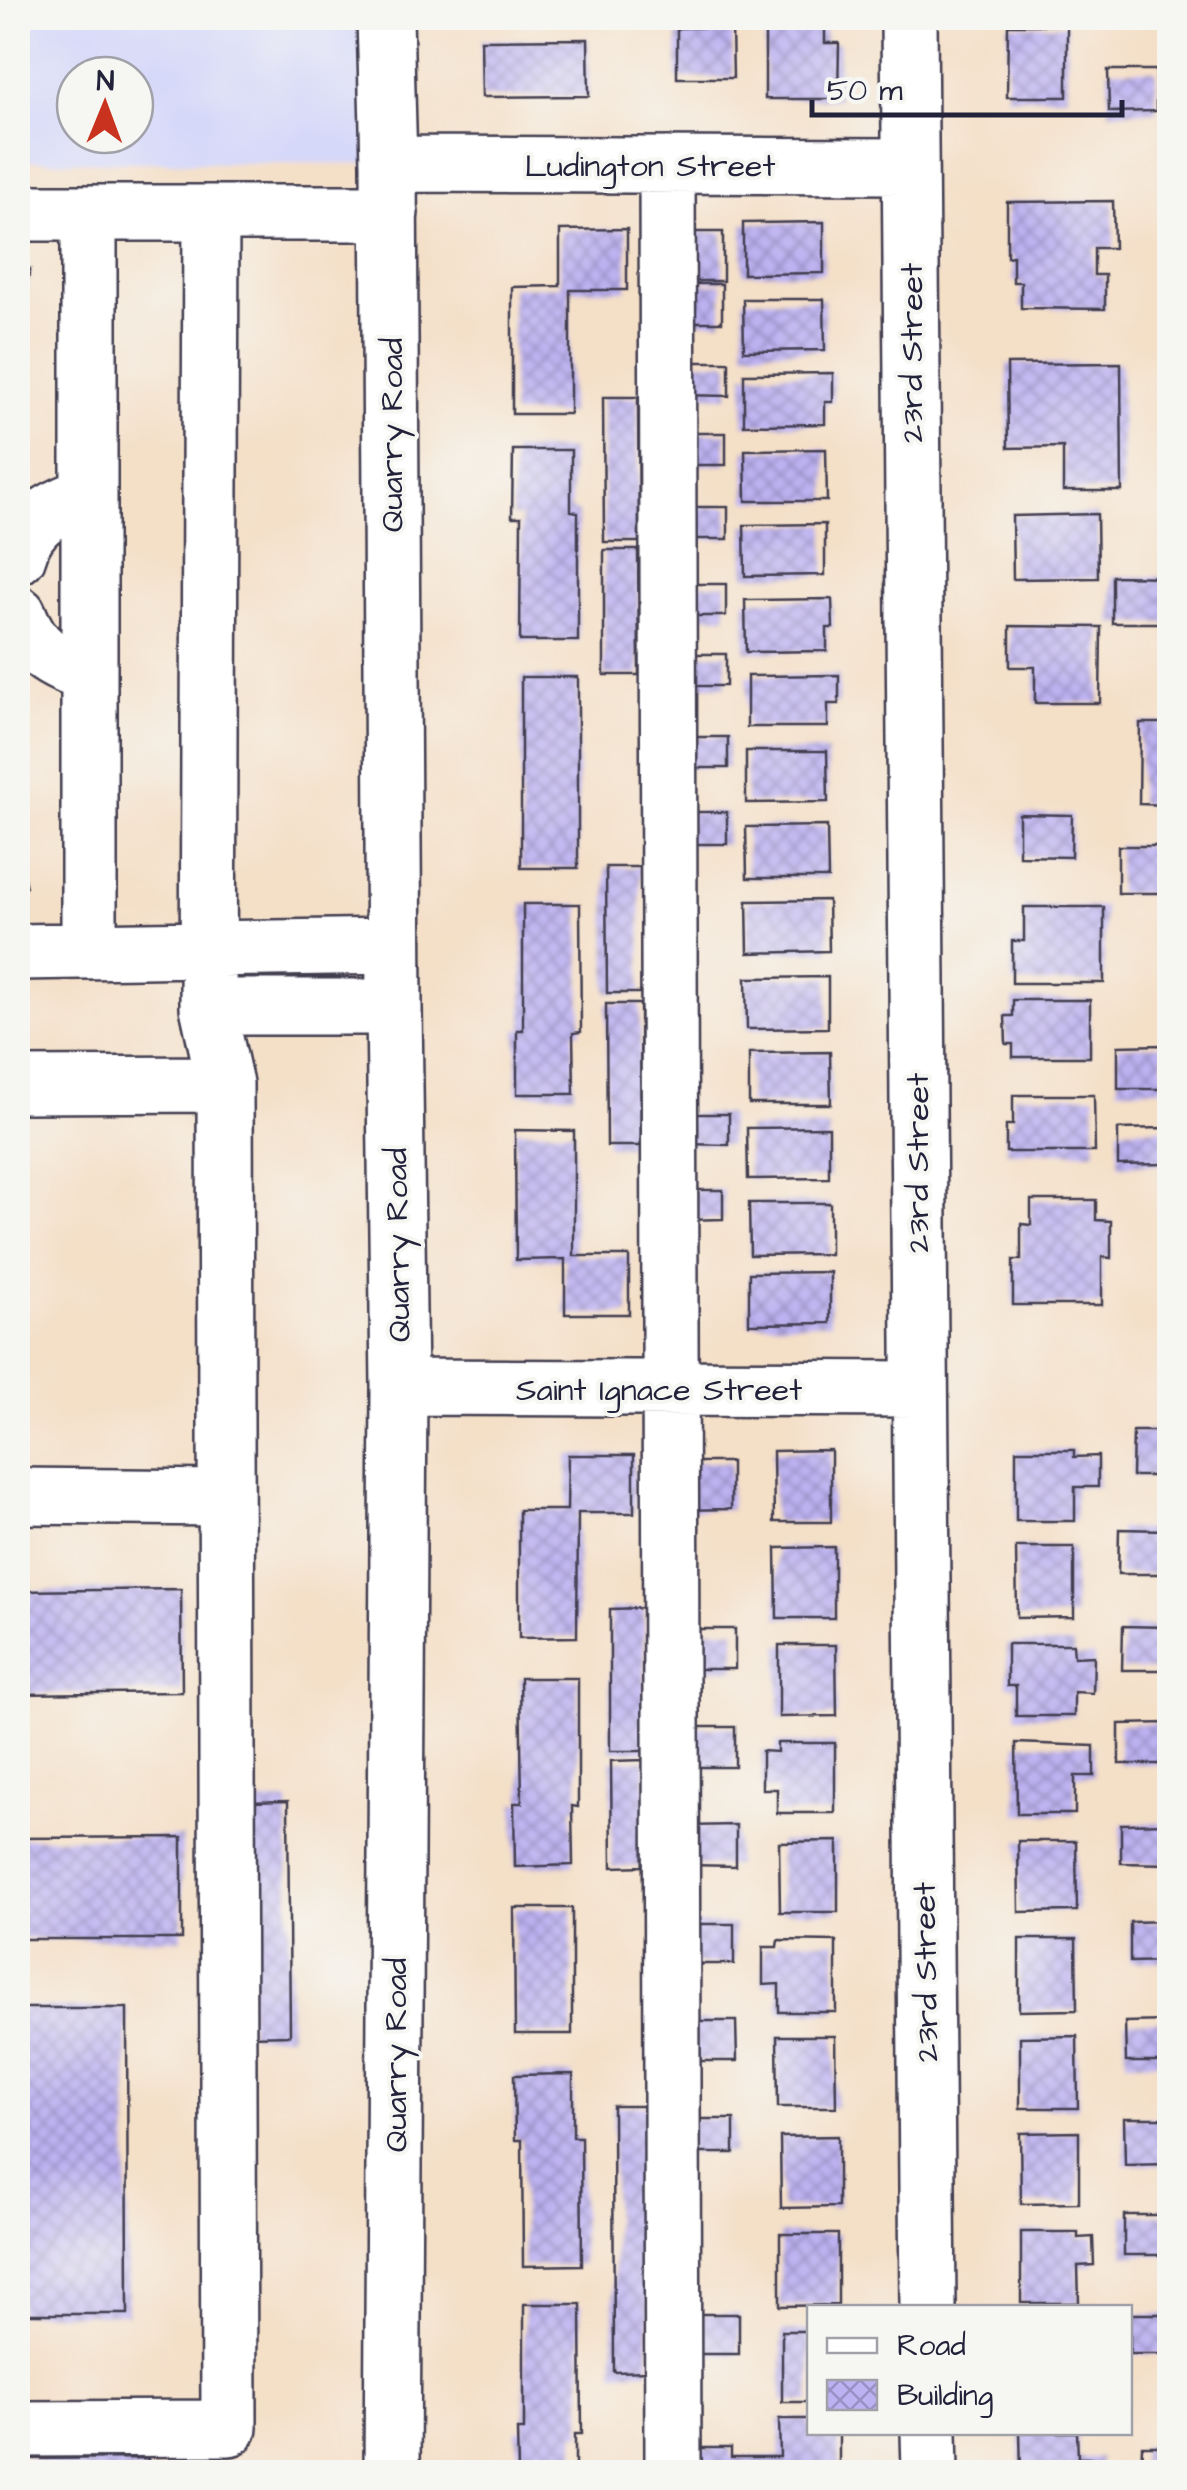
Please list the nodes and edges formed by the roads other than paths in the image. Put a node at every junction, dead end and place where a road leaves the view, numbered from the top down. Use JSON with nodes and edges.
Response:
{"nodes":[{"id":1,"x":385,"y":18,"type":"edge"},
{"id":2,"x":910,"y":18,"type":"edge"},
{"id":3,"x":667,"y":165,"type":"junction"},
{"id":4,"x":910,"y":166,"type":"junction"},
{"id":5,"x":390,"y":188,"type":"junction"},
{"id":6,"x":18,"y":212,"type":"edge"},
{"id":7,"x":89,"y":212,"type":"junction"},
{"id":8,"x":211,"y":212,"type":"junction"},
{"id":9,"x":89,"y":495,"type":"junction"},
{"id":10,"x":18,"y":556,"type":"edge"},
{"id":11,"x":18,"y":614,"type":"edge"},
{"id":12,"x":89,"y":675,"type":"junction"},
{"id":13,"x":393,"y":946,"type":"junction"},
{"id":14,"x":208,"y":949,"type":"junction"},
{"id":15,"x":89,"y":951,"type":"junction"},
{"id":16,"x":18,"y":952,"type":"edge"},
{"id":17,"x":208,"y":1007,"type":"junction"},
{"id":18,"x":394,"y":1008,"type":"junction"},
{"id":19,"x":225,"y":1084,"type":"junction"},
{"id":20,"x":18,"y":1085,"type":"edge"},
{"id":21,"x":399,"y":1387,"type":"junction"},
{"id":22,"x":918,"y":1389,"type":"junction"},
{"id":23,"x":669,"y":1390,"type":"junction"},
{"id":24,"x":18,"y":1496,"type":"edge"},
{"id":25,"x":226,"y":1498,"type":"junction"},
{"id":26,"x":928,"y":2305,"type":"edge"},
{"id":27,"x":18,"y":2428,"type":"edge"},
{"id":28,"x":929,"y":2435,"type":"edge"},
{"id":29,"x":392,"y":2472,"type":"edge"},
{"id":30,"x":673,"y":2472,"type":"edge"},
{"id":31,"x":930,"y":2472,"type":"edge"}],
"edges":[{"from":1,"to":5,"type":"street","name":"Quarry Road"},
{"from":2,"to":4,"type":"street","name":"23rd Street"},
{"from":3,"to":4,"type":"street","name":"Ludington Street"},
{"from":3,"to":5,"type":"street","name":"Ludington Street"},
{"from":3,"to":23,"type":"street"},
{"from":4,"to":22,"type":"street","name":"23rd Street"},
{"from":5,"to":8,"type":"street","name":"Ludington Street"},
{"from":5,"to":13,"type":"street","name":"Quarry Road"},
{"from":6,"to":7,"type":"street","name":"Ludington Street"},
{"from":7,"to":8,"type":"street","name":"Ludington Street"},
{"from":7,"to":9,"type":"street"},
{"from":8,"to":14,"type":"street"},
{"from":9,"to":10,"type":"street"},
{"from":9,"to":12,"type":"street"},
{"from":11,"to":12,"type":"street"},
{"from":12,"to":15,"type":"street"},
{"from":13,"to":14,"type":"street"},
{"from":13,"to":18,"type":"street","name":"Quarry Road"},
{"from":14,"to":15,"type":"street"},
{"from":14,"to":17,"type":"street"},
{"from":15,"to":16,"type":"street"},
{"from":17,"to":18,"type":"street"},
{"from":17,"to":19,"type":"street"},
{"from":18,"to":21,"type":"street","name":"Quarry Road"},
{"from":19,"to":20,"type":"street"},
{"from":19,"to":25,"type":"street"},
{"from":21,"to":23,"type":"street","name":"Saint Ignace Street"},
{"from":21,"to":29,"type":"street","name":"Quarry Road"},
{"from":22,"to":23,"type":"street","name":"Saint Ignace Street"},
{"from":22,"to":26,"type":"street","name":"23rd Street"},
{"from":23,"to":30,"type":"street"},
{"from":24,"to":25,"type":"street"},
{"from":25,"to":27,"type":"street"},
{"from":28,"to":31,"type":"street"}]}
